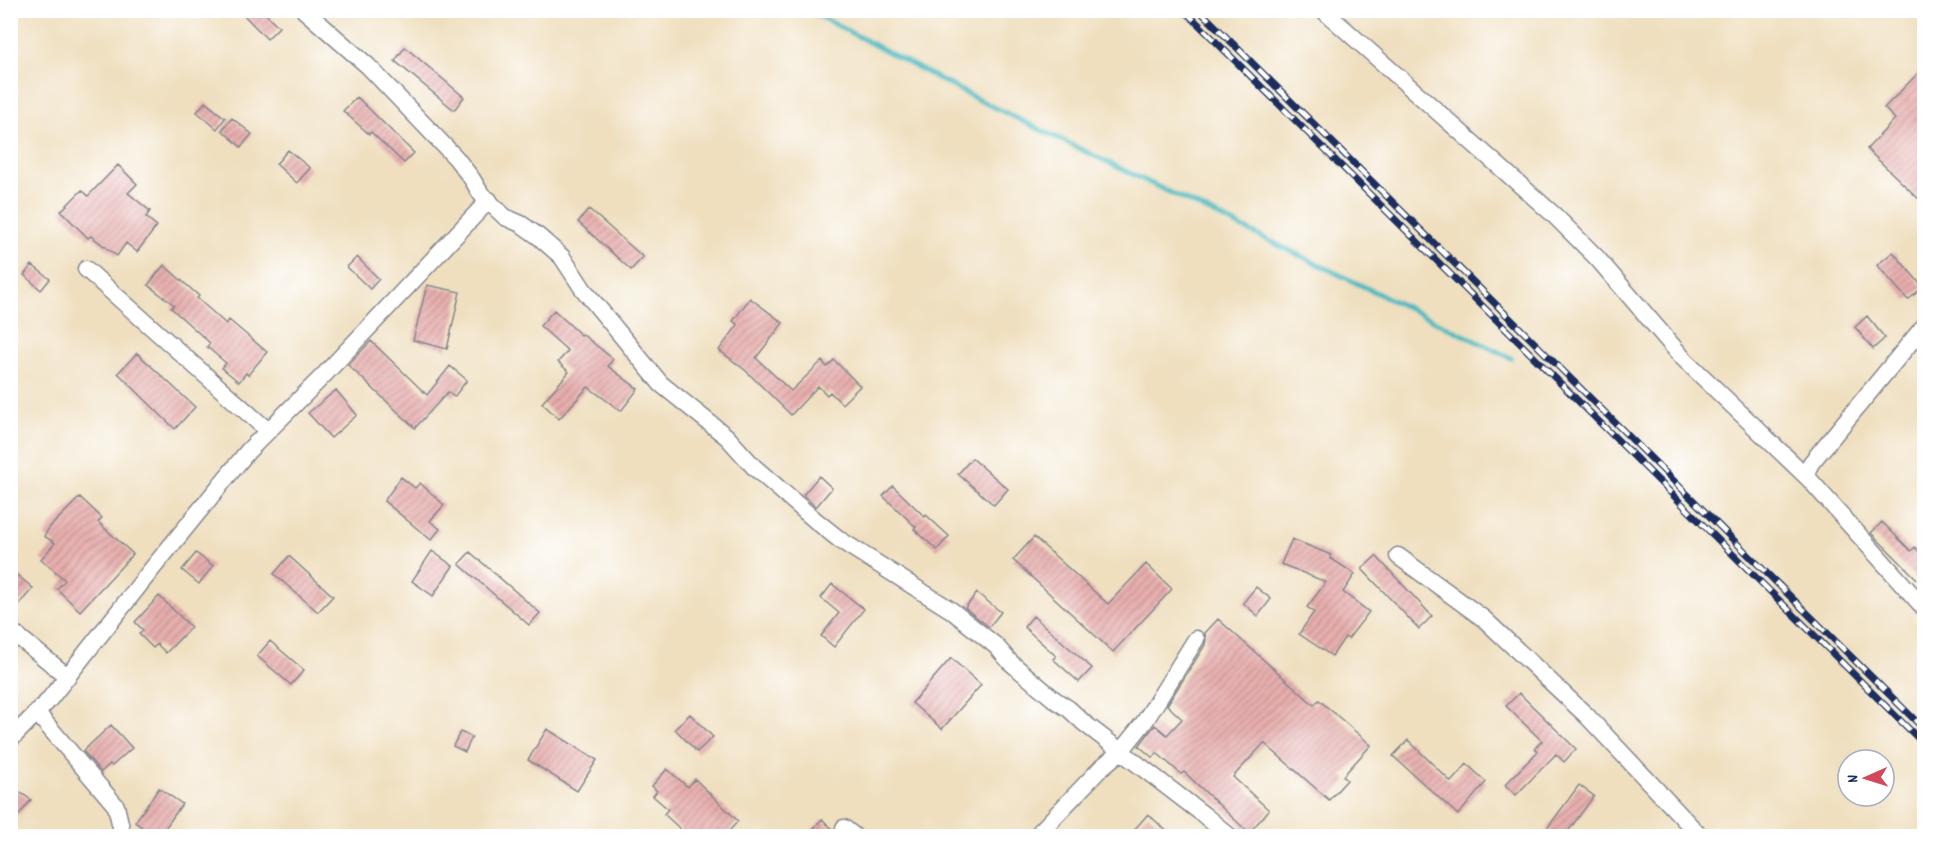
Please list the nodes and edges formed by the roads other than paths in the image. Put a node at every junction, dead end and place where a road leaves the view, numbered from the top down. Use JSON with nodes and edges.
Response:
{"nodes":[{"id":1,"x":304,"y":10,"type":"edge"},
{"id":2,"x":1323,"y":10,"type":"edge"},
{"id":3,"x":489,"y":200,"type":"junction"},
{"id":4,"x":86,"y":269,"type":"dead end"},
{"id":5,"x":1924,"y":326,"type":"edge"},
{"id":6,"x":267,"y":430,"type":"junction"},
{"id":7,"x":1809,"y":479,"type":"junction"},
{"id":8,"x":1398,"y":556,"type":"dead end"},
{"id":9,"x":1924,"y":609,"type":"edge"},
{"id":10,"x":10,"y":630,"type":"edge"},
{"id":11,"x":1196,"y":639,"type":"dead end"},
{"id":12,"x":68,"y":676,"type":"junction"},
{"id":13,"x":37,"y":713,"type":"junction"},
{"id":14,"x":10,"y":740,"type":"edge"},
{"id":15,"x":1121,"y":751,"type":"junction"},
{"id":16,"x":123,"y":837,"type":"edge"},
{"id":17,"x":1036,"y":837,"type":"edge"},
{"id":18,"x":1229,"y":837,"type":"edge"},
{"id":19,"x":1700,"y":837,"type":"edge"}],
"edges":[{"from":1,"to":3,"type":"street"},
{"from":2,"to":7,"type":"street"},
{"from":3,"to":6,"type":"street"},
{"from":3,"to":15,"type":"street"},
{"from":4,"to":6,"type":"street"},
{"from":5,"to":7,"type":"street"},
{"from":6,"to":12,"type":"street"},
{"from":7,"to":9,"type":"street"},
{"from":8,"to":19,"type":"street"},
{"from":10,"to":12,"type":"street"},
{"from":11,"to":15,"type":"street"},
{"from":12,"to":13,"type":"street"},
{"from":13,"to":14,"type":"street"},
{"from":13,"to":16,"type":"street"},
{"from":15,"to":17,"type":"street"},
{"from":15,"to":18,"type":"street"}]}
